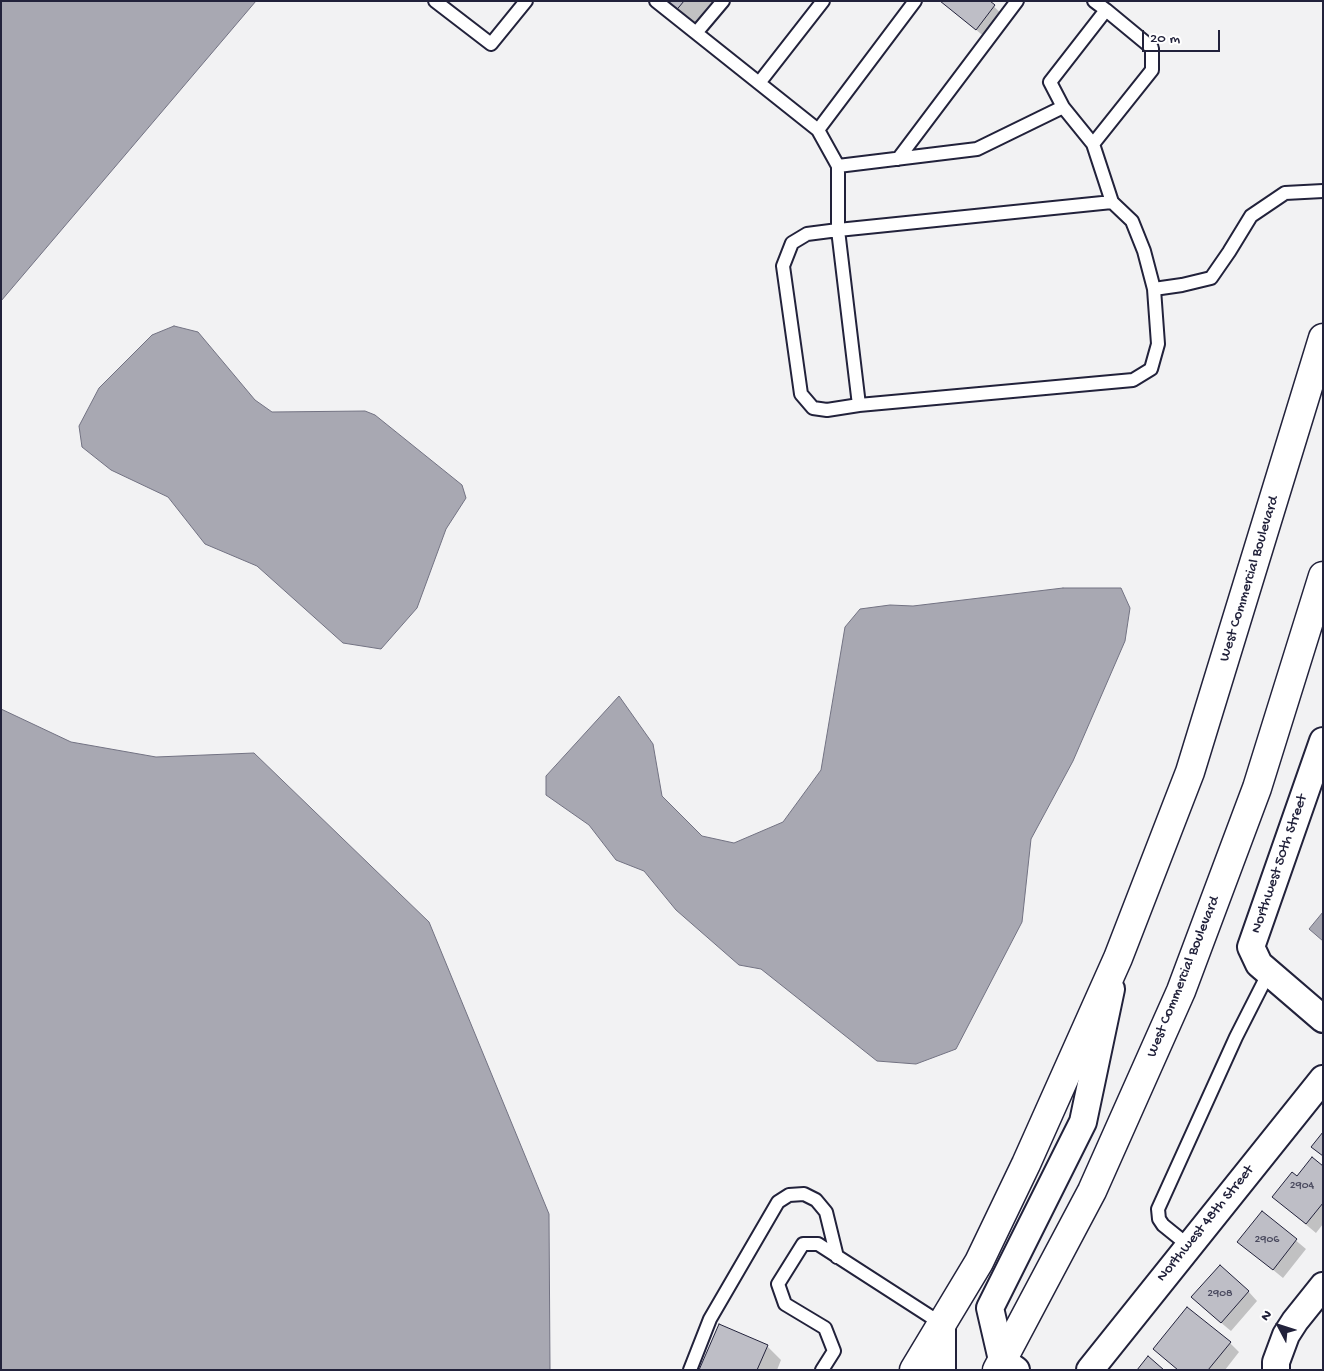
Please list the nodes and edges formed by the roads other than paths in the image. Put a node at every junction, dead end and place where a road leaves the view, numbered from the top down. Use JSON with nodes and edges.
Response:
{"nodes":[{"id":1,"x":436,"y":1,"type":"edge"},
{"id":2,"x":526,"y":1,"type":"edge"},
{"id":3,"x":656,"y":1,"type":"edge"},
{"id":4,"x":723,"y":1,"type":"edge"},
{"id":5,"x":823,"y":1,"type":"edge"},
{"id":6,"x":915,"y":1,"type":"edge"},
{"id":7,"x":1017,"y":1,"type":"edge"},
{"id":8,"x":1094,"y":1,"type":"edge"},
{"id":9,"x":1106,"y":10,"type":"junction"},
{"id":10,"x":696,"y":33,"type":"junction"},
{"id":11,"x":759,"y":83,"type":"junction"},
{"id":12,"x":1063,"y":107,"type":"junction"},
{"id":13,"x":818,"y":130,"type":"junction"},
{"id":14,"x":1093,"y":144,"type":"junction"},
{"id":15,"x":898,"y":159,"type":"junction"},
{"id":16,"x":838,"y":166,"type":"junction"},
{"id":17,"x":1323,"y":191,"type":"edge"},
{"id":18,"x":1112,"y":202,"type":"junction"},
{"id":19,"x":838,"y":230,"type":"junction"},
{"id":20,"x":1154,"y":289,"type":"junction"},
{"id":21,"x":1323,"y":338,"type":"edge"},
{"id":22,"x":859,"y":405,"type":"junction"},
{"id":23,"x":1323,"y":576,"type":"edge"},
{"id":24,"x":1323,"y":741,"type":"edge"},
{"id":25,"x":1118,"y":958,"type":"junction"},
{"id":26,"x":1269,"y":972,"type":"junction"},
{"id":27,"x":1323,"y":1019,"type":"edge"},
{"id":28,"x":1323,"y":1079,"type":"edge"},
{"id":29,"x":1189,"y":1246,"type":"junction"},
{"id":30,"x":837,"y":1256,"type":"junction"},
{"id":31,"x":1323,"y":1286,"type":"edge"},
{"id":32,"x":942,"y":1324,"type":"junction"},
{"id":33,"x":1005,"y":1367,"type":"edge"},
{"id":34,"x":690,"y":1370,"type":"edge"},
{"id":35,"x":822,"y":1370,"type":"edge"},
{"id":36,"x":914,"y":1370,"type":"edge"},
{"id":37,"x":942,"y":1370,"type":"edge"},
{"id":38,"x":1090,"y":1370,"type":"edge"},
{"id":39,"x":1276,"y":1370,"type":"edge"}],
"edges":[{"from":1,"to":2,"type":"lane"},
{"from":3,"to":10,"type":"lane"},
{"from":4,"to":10,"type":"lane"},
{"from":5,"to":11,"type":"lane"},
{"from":6,"to":13,"type":"lane"},
{"from":7,"to":15,"type":"lane"},
{"from":8,"to":9,"type":"lane"},
{"from":9,"to":12,"type":"lane"},
{"from":9,"to":14,"type":"lane"},
{"from":10,"to":11,"type":"lane"},
{"from":11,"to":13,"type":"lane"},
{"from":12,"to":14,"type":"lane"},
{"from":12,"to":15,"type":"lane"},
{"from":13,"to":16,"type":"lane"},
{"from":14,"to":18,"type":"lane"},
{"from":15,"to":16,"type":"lane"},
{"from":16,"to":19,"type":"lane"},
{"from":17,"to":20,"type":"lane"},
{"from":18,"to":19,"type":"lane"},
{"from":18,"to":20,"type":"lane"},
{"from":19,"to":22,"type":"lane"},
{"from":19,"to":22,"type":"lane"},
{"from":20,"to":22,"type":"lane"},
{"from":21,"to":25,"type":"highway","name":"West Commercial Boulevard"},
{"from":23,"to":33,"type":"highway","name":"West Commercial Boulevard"},
{"from":24,"to":26,"type":"street","name":"Northwest 50th Street"},
{"from":25,"to":32,"type":"highway","name":"West Commercial Boulevard"},
{"from":25,"to":33,"type":"street","name":"West Commercial Boulevard"},
{"from":26,"to":27,"type":"street","name":"Northwest 50th Street"},
{"from":26,"to":29,"type":"lane"},
{"from":28,"to":29,"type":"street","name":"Northwest 48th Street"},
{"from":29,"to":38,"type":"street","name":"Northwest 48th Street"},
{"from":30,"to":32,"type":"lane"},
{"from":30,"to":34,"type":"lane"},
{"from":30,"to":35,"type":"lane"},
{"from":31,"to":39,"type":"street"},
{"from":32,"to":36,"type":"highway","name":"West Commercial Boulevard"},
{"from":32,"to":37,"type":"street"}]}
